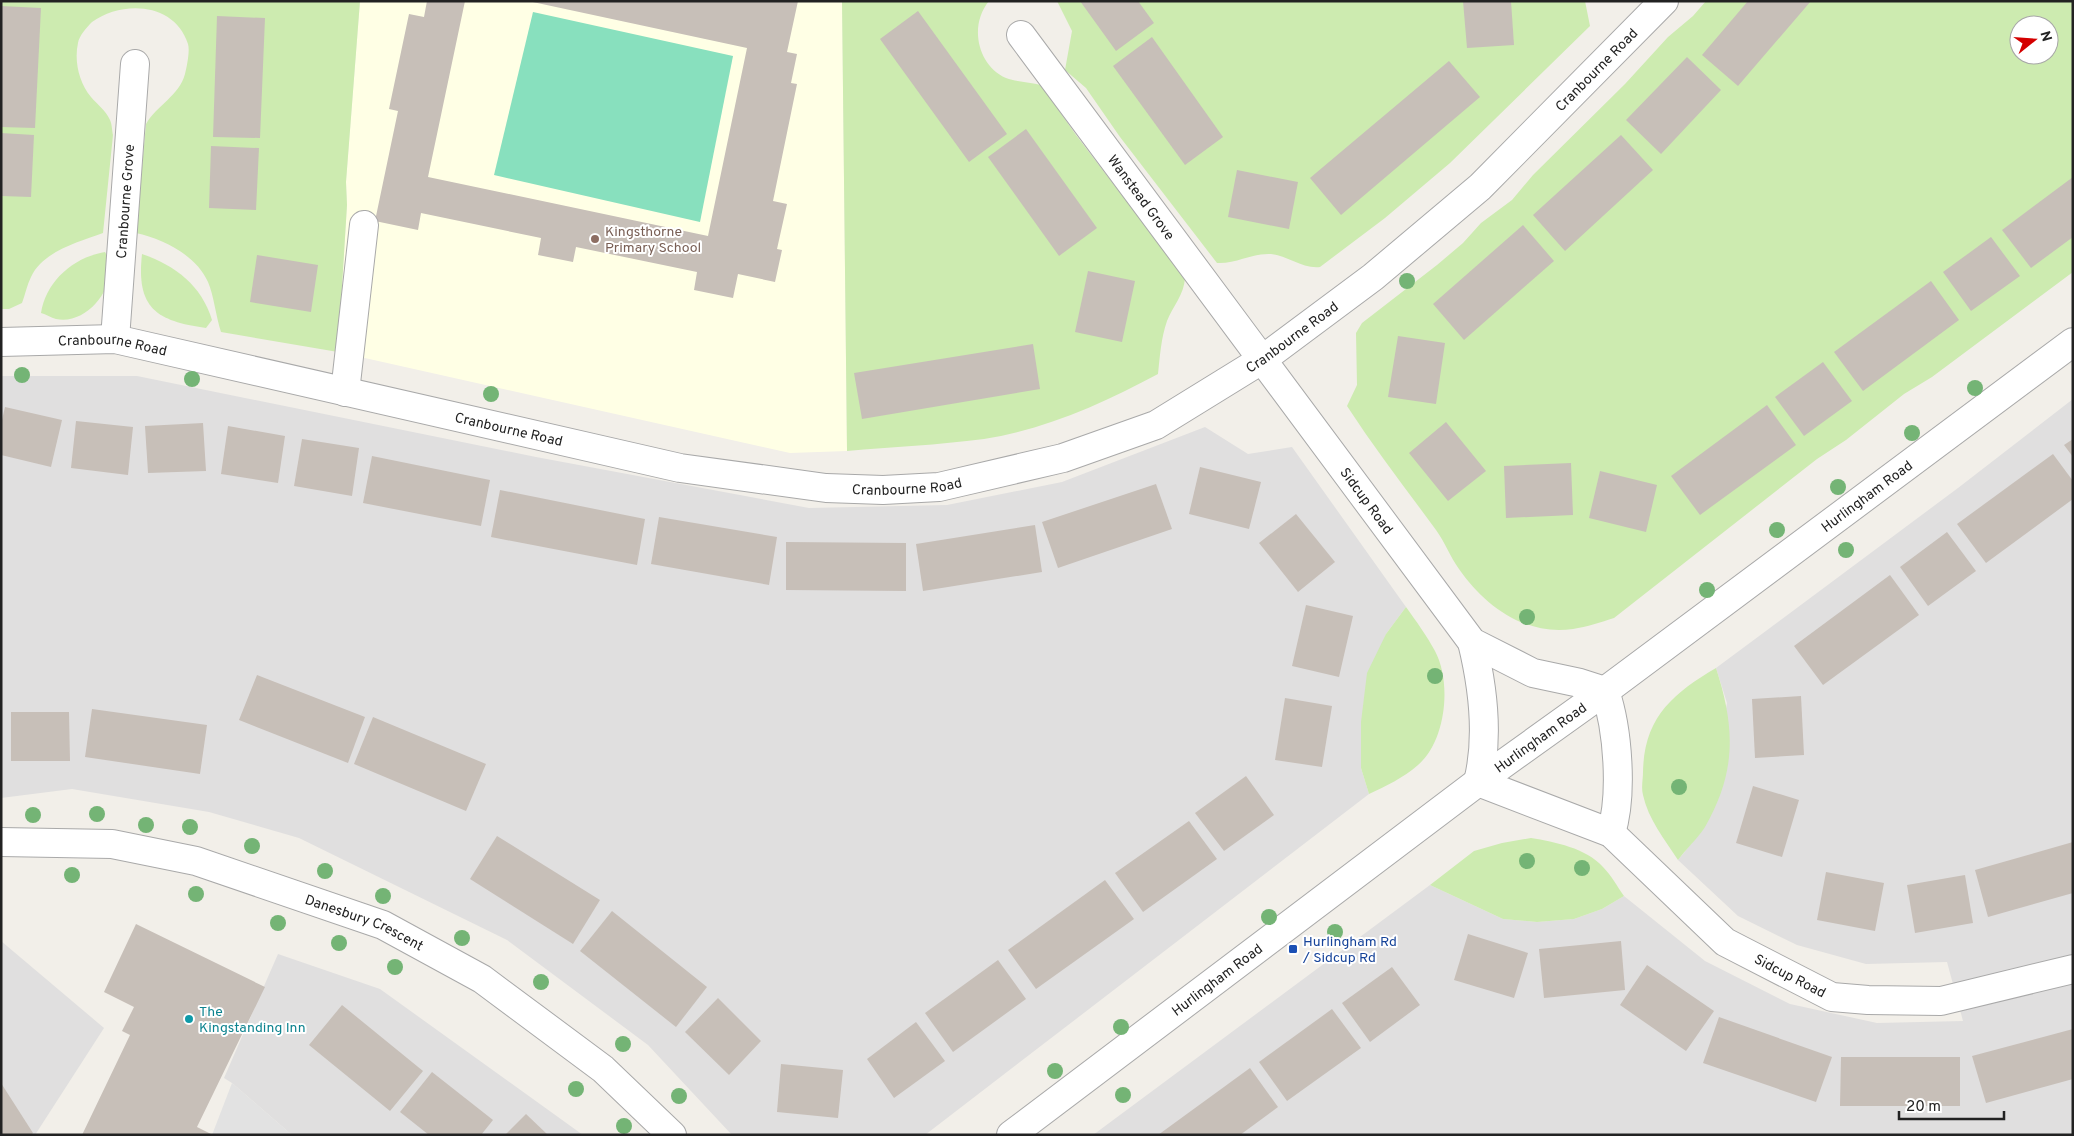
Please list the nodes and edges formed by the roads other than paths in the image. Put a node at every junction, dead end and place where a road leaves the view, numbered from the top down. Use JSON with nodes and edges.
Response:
{"nodes":[{"id":1,"x":1664,"y":1,"type":"edge"},
{"id":2,"x":1021,"y":35,"type":"dead end"},
{"id":3,"x":135,"y":64,"type":"dead end"},
{"id":4,"x":364,"y":225,"type":"dead end"},
{"id":5,"x":115,"y":339,"type":"junction"},
{"id":6,"x":1,"y":342,"type":"edge"},
{"id":7,"x":2073,"y":342,"type":"edge"},
{"id":8,"x":1263,"y":359,"type":"junction"},
{"id":9,"x":345,"y":392,"type":"junction"},
{"id":10,"x":1472,"y":642,"type":"junction"},
{"id":11,"x":1605,"y":691,"type":"junction"},
{"id":12,"x":1478,"y":782,"type":"junction"},
{"id":13,"x":1611,"y":833,"type":"junction"},
{"id":14,"x":1,"y":842,"type":"edge"},
{"id":15,"x":2073,"y":969,"type":"edge"},
{"id":16,"x":672,"y":1135,"type":"edge"},
{"id":17,"x":1011,"y":1135,"type":"edge"}],
"edges":[{"from":1,"to":8,"type":"street","name":"Cranbourne Road"},
{"from":2,"to":8,"type":"street","name":"Wanstead Grove"},
{"from":3,"to":5,"type":"street","name":"Cranbourne Grove"},
{"from":4,"to":9,"type":"street"},
{"from":5,"to":6,"type":"street","name":"Cranbourne Road"},
{"from":5,"to":9,"type":"street","name":"Cranbourne Road"},
{"from":7,"to":11,"type":"street","name":"Hurlingham Road"},
{"from":8,"to":9,"type":"street","name":"Cranbourne Road"},
{"from":8,"to":10,"type":"street","name":"Sidcup Road"},
{"from":10,"to":11,"type":"street","name":"Sidcup Road"},
{"from":10,"to":12,"type":"street","name":"Sidcup Road"},
{"from":11,"to":12,"type":"street","name":"Hurlingham Road"},
{"from":11,"to":13,"type":"street"},
{"from":12,"to":13,"type":"street","name":"Sidcup Road"},
{"from":12,"to":17,"type":"street","name":"Hurlingham Road"},
{"from":13,"to":15,"type":"street","name":"Sidcup Road"},
{"from":14,"to":16,"type":"street","name":"Danesbury Crescent"}]}
